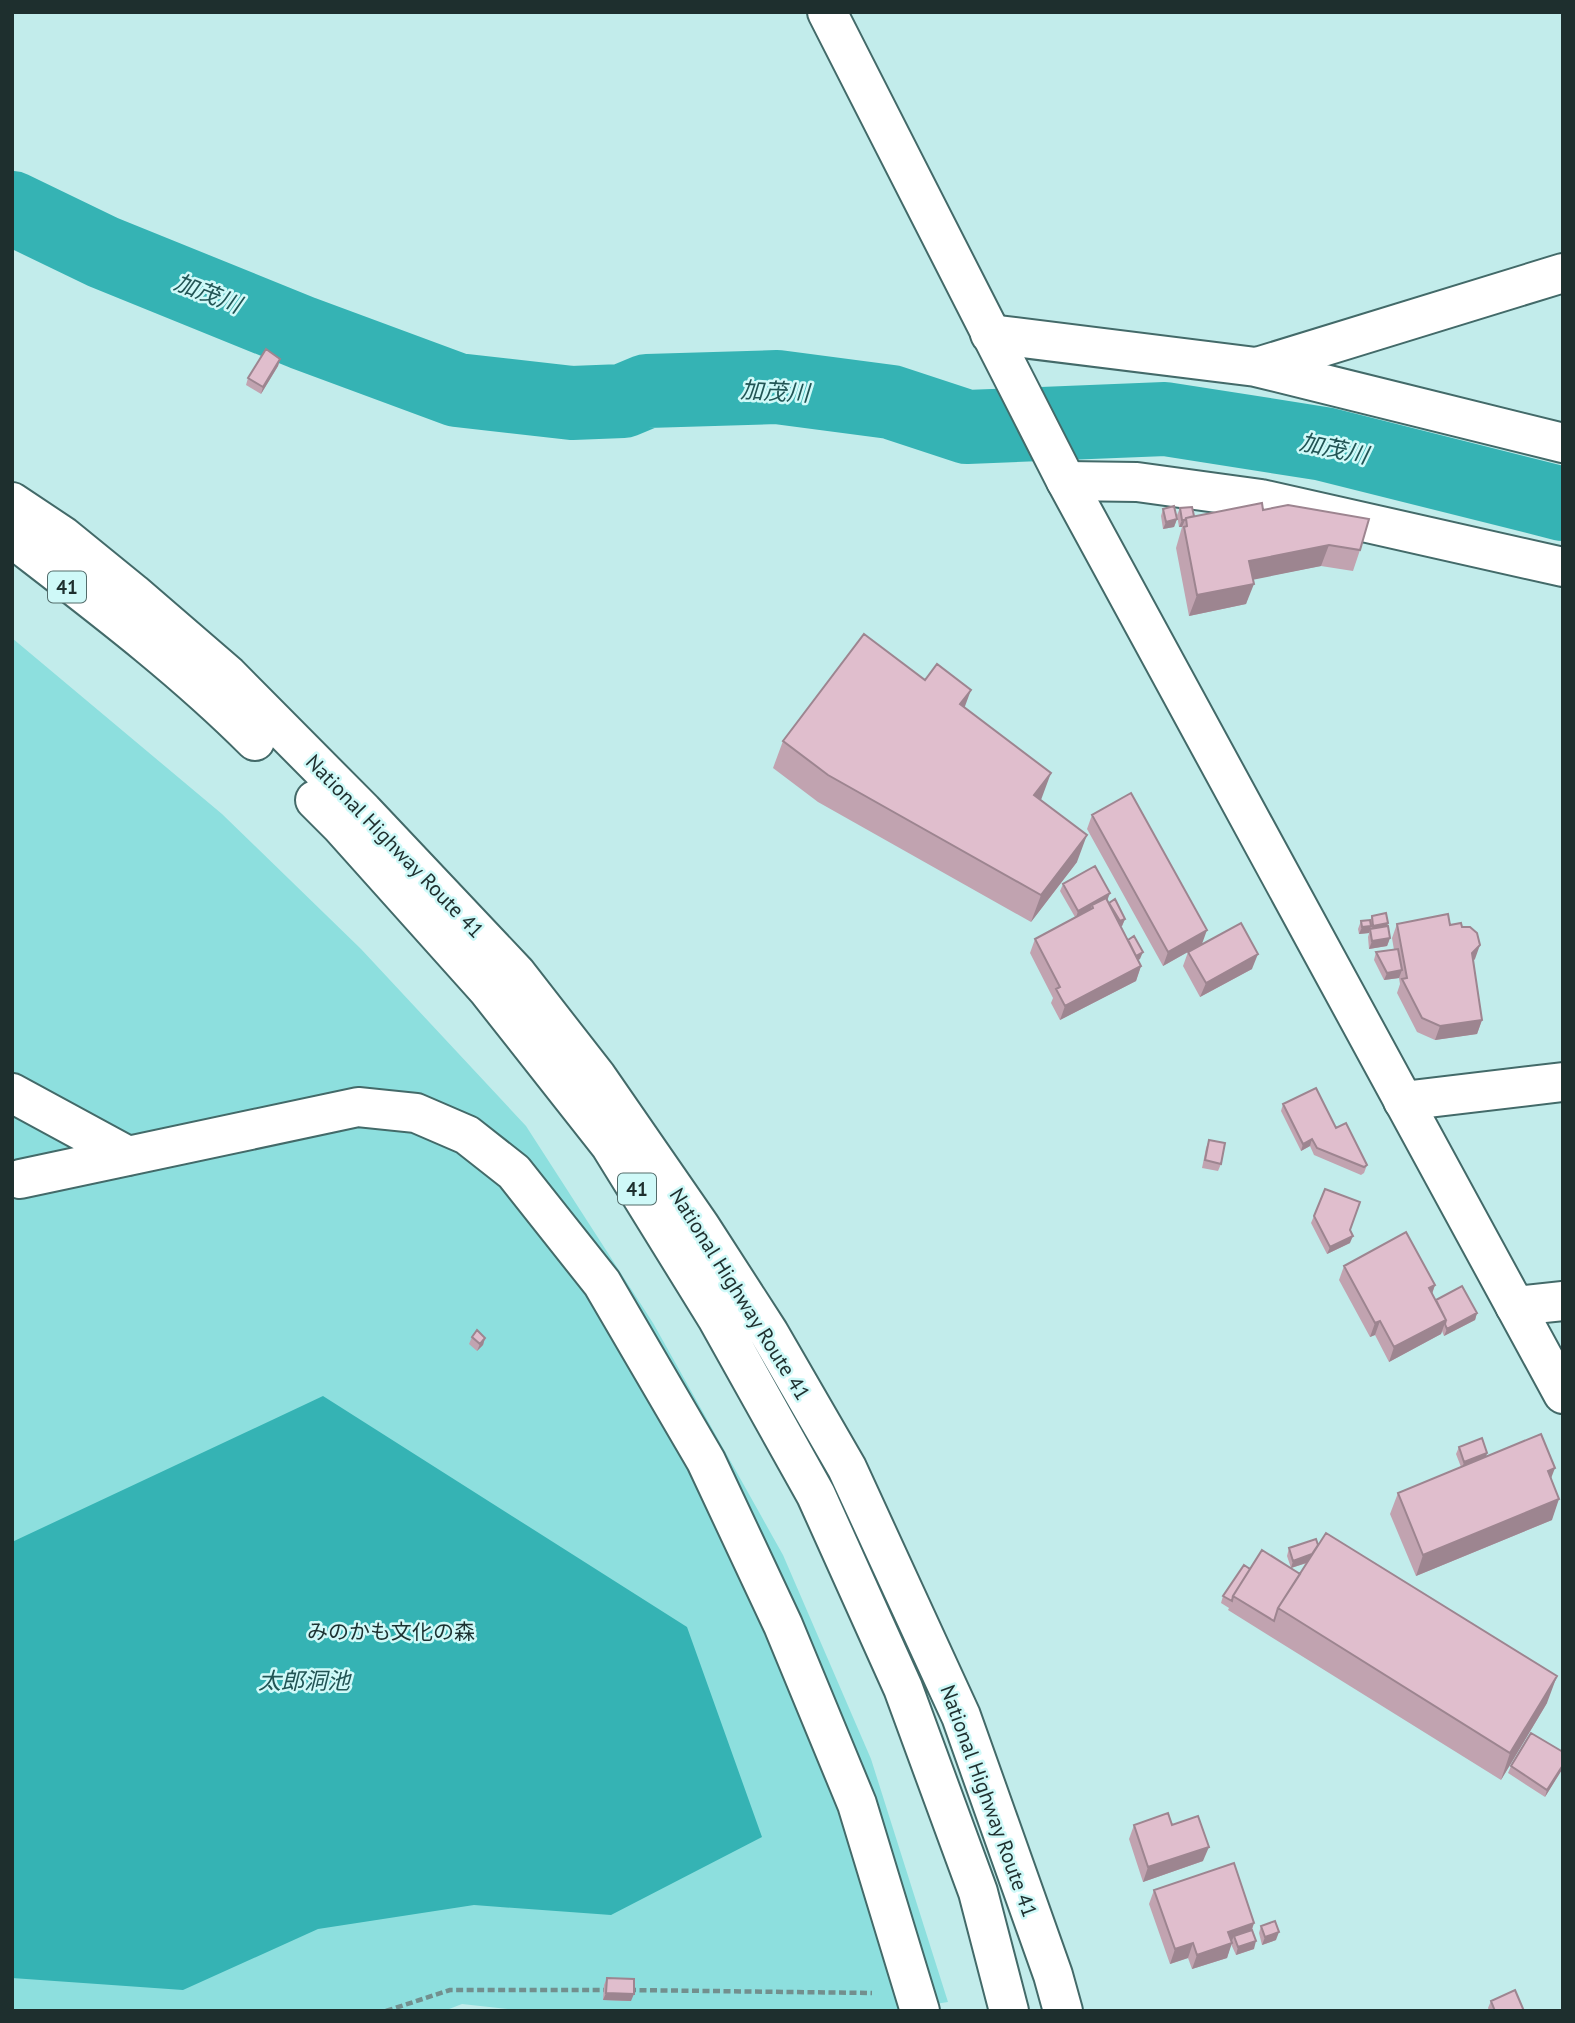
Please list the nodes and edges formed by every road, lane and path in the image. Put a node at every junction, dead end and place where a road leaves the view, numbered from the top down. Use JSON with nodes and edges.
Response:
{"nodes":[{"id":1,"x":827,"y":12,"type":"edge"},
{"id":2,"x":1563,"y":273,"type":"edge"},
{"id":3,"x":990,"y":334,"type":"junction"},
{"id":4,"x":1256,"y":367,"type":"junction"},
{"id":5,"x":1563,"y":443,"type":"edge"},
{"id":6,"x":1066,"y":481,"type":"junction"},
{"id":7,"x":12,"y":490,"type":"edge"},
{"id":8,"x":12,"y":502,"type":"edge"},
{"id":9,"x":63,"y":536,"type":"junction"},
{"id":10,"x":12,"y":538,"type":"edge"},
{"id":11,"x":12,"y":551,"type":"edge"},
{"id":12,"x":1563,"y":567,"type":"edge"},
{"id":13,"x":122,"y":623,"type":"junction"},
{"id":14,"x":1563,"y":1082,"type":"edge"},
{"id":15,"x":12,"y":1093,"type":"edge"},
{"id":16,"x":1403,"y":1101,"type":"junction"},
{"id":17,"x":128,"y":1156,"type":"junction"},
{"id":18,"x":20,"y":1179,"type":"dead end"},
{"id":19,"x":1563,"y":1301,"type":"edge"},
{"id":20,"x":1515,"y":1306,"type":"junction"},
{"id":21,"x":1563,"y":1394,"type":"edge"},
{"id":22,"x":918,"y":2002,"type":"edge"},
{"id":23,"x":386,"y":2011,"type":"edge"},
{"id":24,"x":1009,"y":2011,"type":"edge"},
{"id":25,"x":1063,"y":2011,"type":"edge"}],
"edges":[{"from":1,"to":3,"type":"main road"},
{"from":2,"to":4,"type":"main road"},
{"from":3,"to":4,"type":"main road"},
{"from":3,"to":6,"type":"main road"},
{"from":4,"to":5,"type":"main road"},
{"from":6,"to":12,"type":"main road"},
{"from":6,"to":16,"type":"main road"},
{"from":7,"to":9,"type":"main road","number":"41"},
{"from":8,"to":9,"type":"main road","name":"National Highway Route 41","number":"41"},
{"from":9,"to":25,"type":"main road","name":"National Highway Route 41","number":"41"},
{"from":10,"to":13,"type":"main road","name":"National Highway Route 41","number":"41"},
{"from":11,"to":13,"type":"main road","number":"41"},
{"from":13,"to":24,"type":"main road","name":"National Highway Route 41","number":"41"},
{"from":14,"to":16,"type":"main road"},
{"from":15,"to":17,"type":"main road"},
{"from":16,"to":20,"type":"main road"},
{"from":17,"to":18,"type":"main road"},
{"from":17,"to":22,"type":"main road"},
{"from":19,"to":20,"type":"main road"},
{"from":20,"to":21,"type":"main road"},
{"from":22,"to":23,"type":"path"}]}
